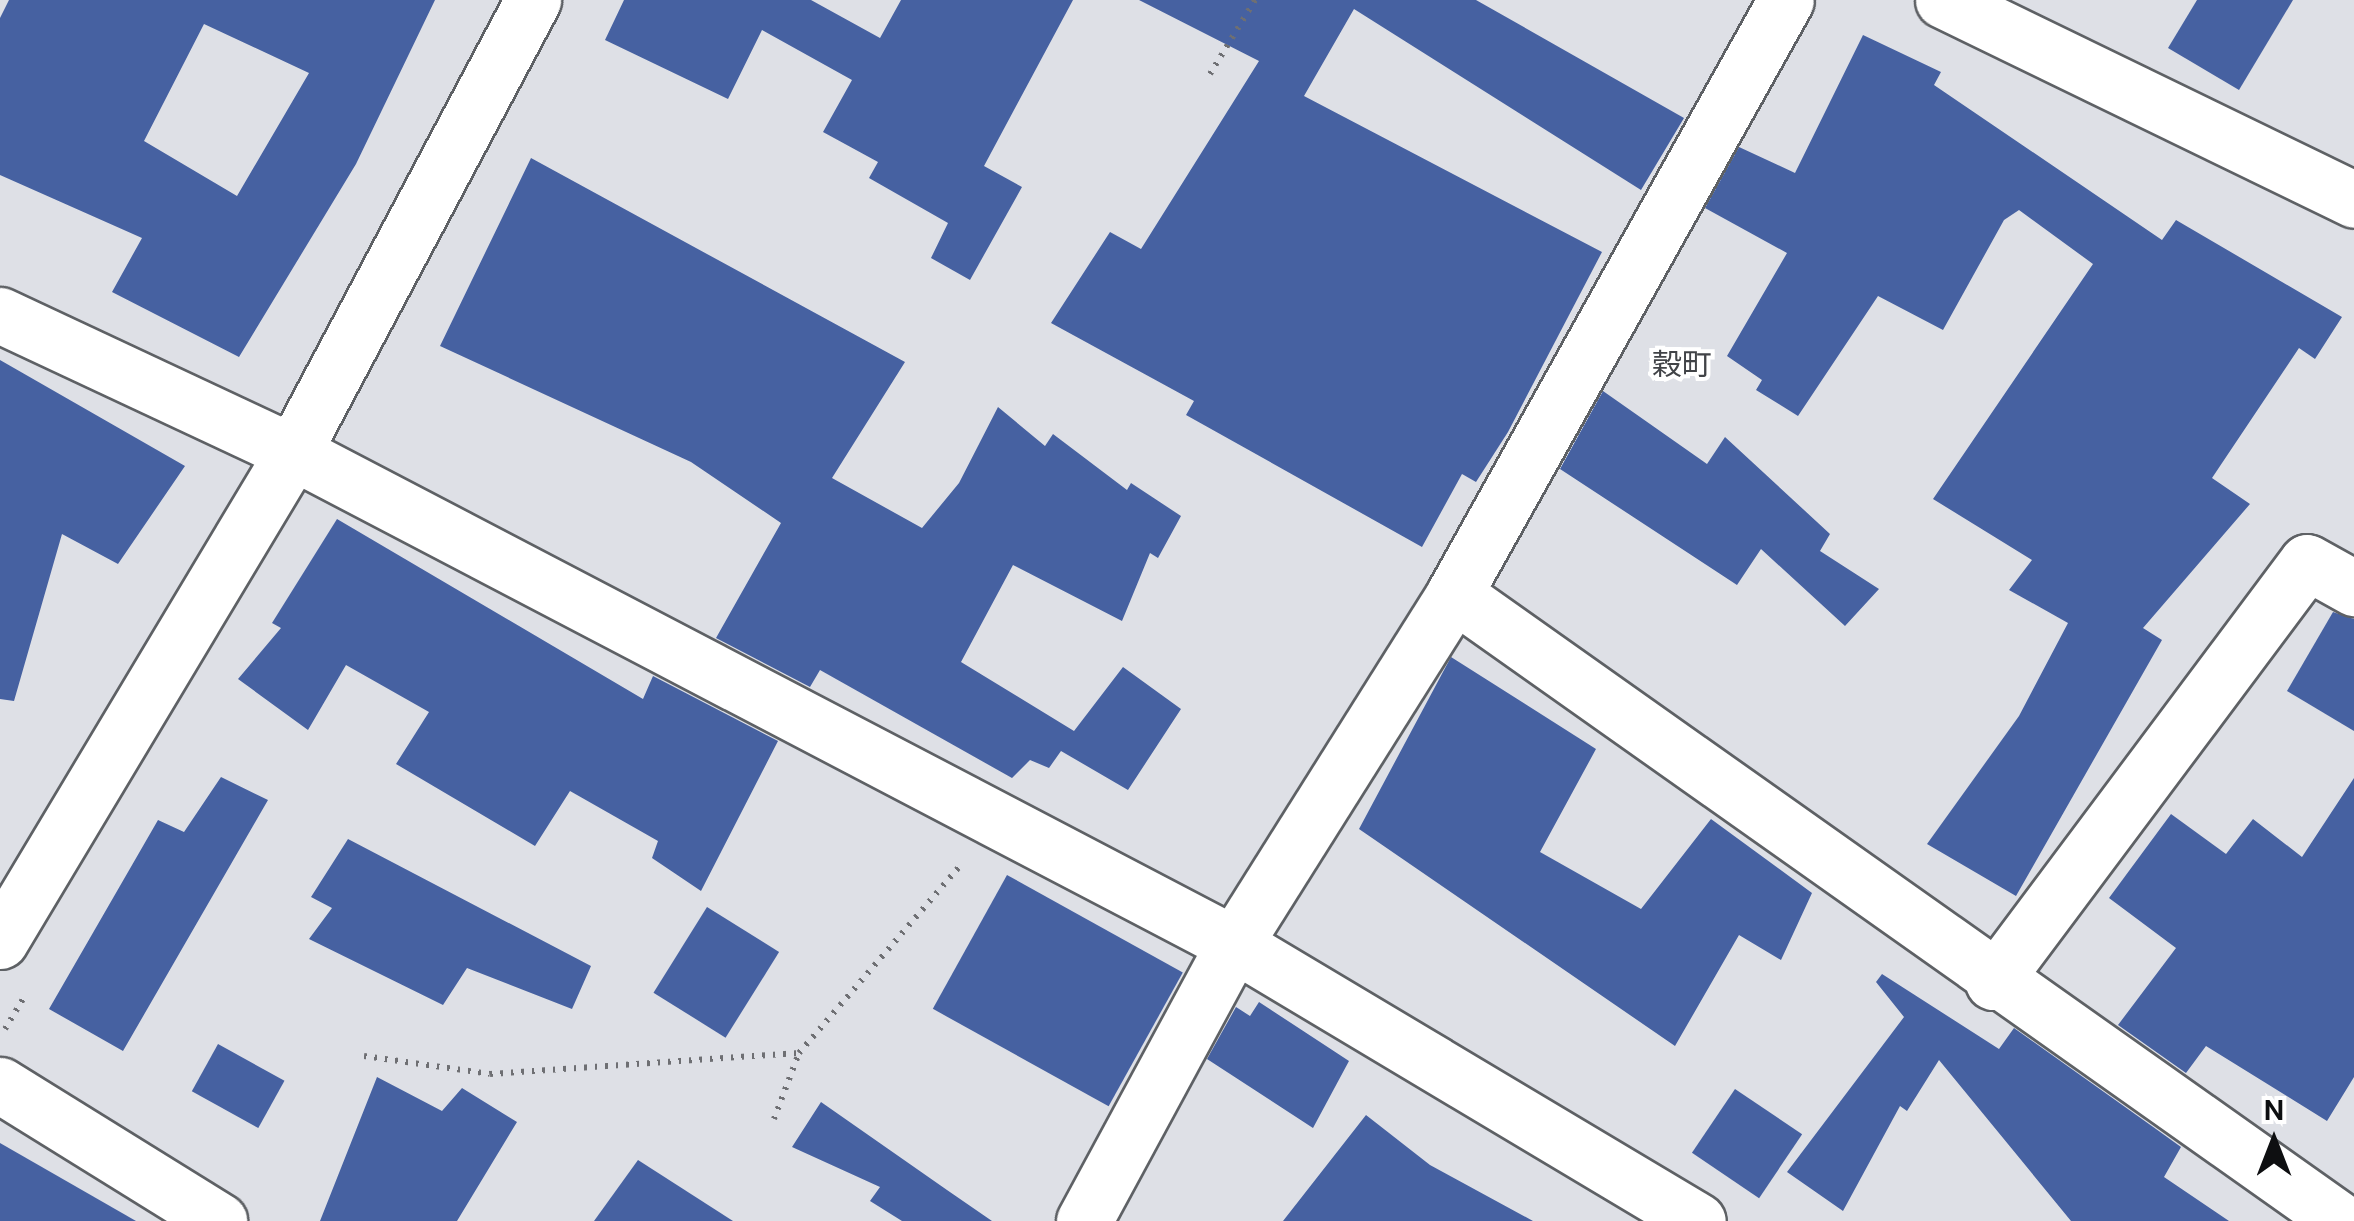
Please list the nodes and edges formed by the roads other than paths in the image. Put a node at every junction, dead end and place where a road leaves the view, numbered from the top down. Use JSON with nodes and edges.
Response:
{"nodes":[{"id":1,"x":533,"y":0,"type":"edge"},
{"id":2,"x":1786,"y":0,"type":"edge"},
{"id":3,"x":1943,"y":0,"type":"edge"},
{"id":4,"x":2354,"y":200,"type":"edge"},
{"id":5,"x":0,"y":315,"type":"edge"},
{"id":6,"x":293,"y":452,"type":"junction"},
{"id":7,"x":2354,"y":588,"type":"edge"},
{"id":8,"x":1454,"y":594,"type":"junction"},
{"id":9,"x":0,"y":941,"type":"edge"},
{"id":10,"x":1234,"y":944,"type":"junction"},
{"id":11,"x":1993,"y":982,"type":"junction"},
{"id":12,"x":0,"y":1085,"type":"edge"},
{"id":13,"x":219,"y":1221,"type":"edge"},
{"id":14,"x":1084,"y":1221,"type":"edge"},
{"id":15,"x":1698,"y":1221,"type":"edge"},
{"id":16,"x":2341,"y":1221,"type":"edge"}],
"edges":[{"from":1,"to":6,"type":"street"},
{"from":2,"to":8,"type":"street"},
{"from":3,"to":4,"type":"street"},
{"from":5,"to":6,"type":"street"},
{"from":6,"to":9,"type":"street"},
{"from":6,"to":10,"type":"street"},
{"from":7,"to":11,"type":"street"},
{"from":8,"to":10,"type":"street"},
{"from":8,"to":11,"type":"street"},
{"from":10,"to":14,"type":"street"},
{"from":10,"to":15,"type":"street"},
{"from":11,"to":16,"type":"street"},
{"from":12,"to":13,"type":"street"}]}
